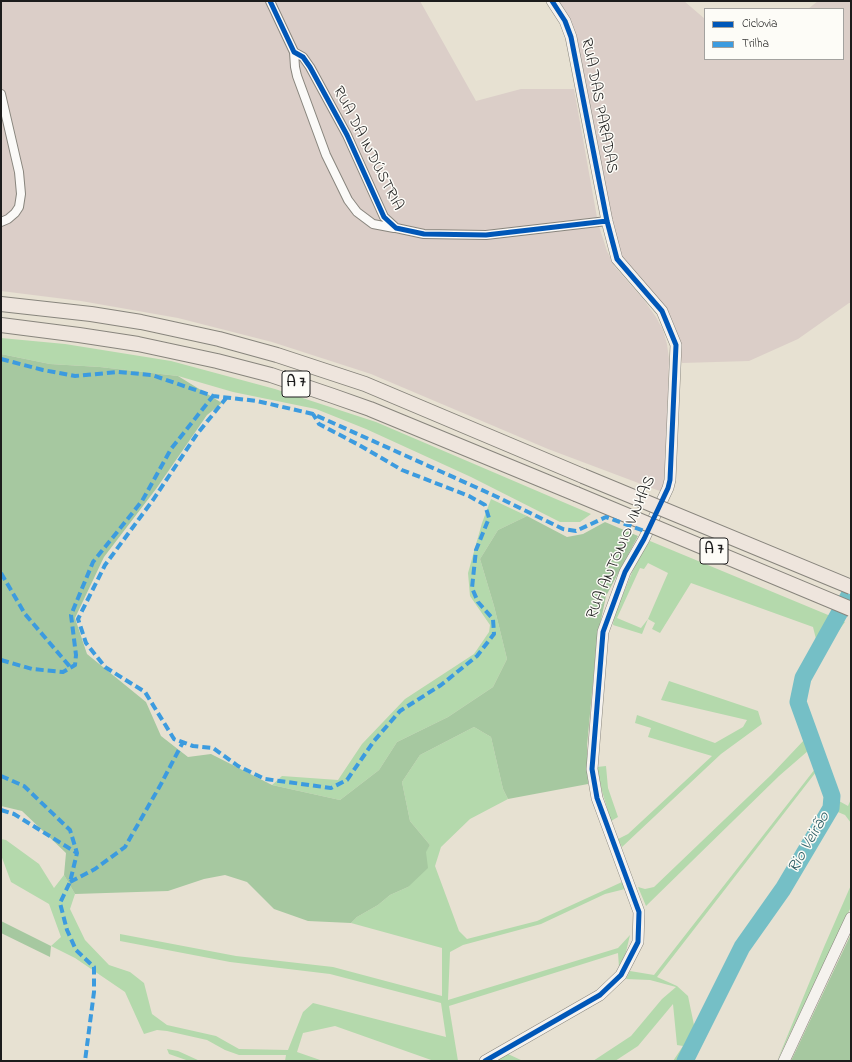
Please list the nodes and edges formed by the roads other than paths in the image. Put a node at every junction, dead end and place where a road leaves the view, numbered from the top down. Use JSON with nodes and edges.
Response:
{"nodes":[{"id":1,"x":270,"y":1,"type":"edge"},
{"id":2,"x":552,"y":1,"type":"edge"},
{"id":3,"x":294,"y":52,"type":"junction"},
{"id":4,"x":1,"y":94,"type":"edge"},
{"id":5,"x":607,"y":221,"type":"junction"},
{"id":6,"x":1,"y":222,"type":"edge"},
{"id":7,"x":396,"y":228,"type":"junction"},
{"id":8,"x":1,"y":304,"type":"edge"},
{"id":9,"x":1,"y":325,"type":"edge"},
{"id":10,"x":851,"y":588,"type":"edge"},
{"id":11,"x":851,"y":609,"type":"edge"},
{"id":12,"x":851,"y":918,"type":"edge"},
{"id":13,"x":485,"y":1061,"type":"edge"},
{"id":14,"x":784,"y":1061,"type":"edge"}],
"edges":[{"from":1,"to":3,"type":"street","name":"RUA DA INDÚSTRIA"},
{"from":2,"to":5,"type":"street","name":"RUA DAS PARADAS"},
{"from":3,"to":7,"type":"street","name":"RUA DA INDÚSTRIA"},
{"from":3,"to":7,"type":"street","name":"RUA DA INDÚSTRIA"},
{"from":4,"to":6,"type":"street"},
{"from":5,"to":7,"type":"street","name":"RUA DA INDÚSTRIA"},
{"from":5,"to":13,"type":"street","name":"RUA ANTÓNIO VINHAS"},
{"from":8,"to":10,"type":"highway","number":"A 7","bridge":true},
{"from":9,"to":11,"type":"highway","number":"A 7","bridge":true},
{"from":12,"to":14,"type":"street"}]}
